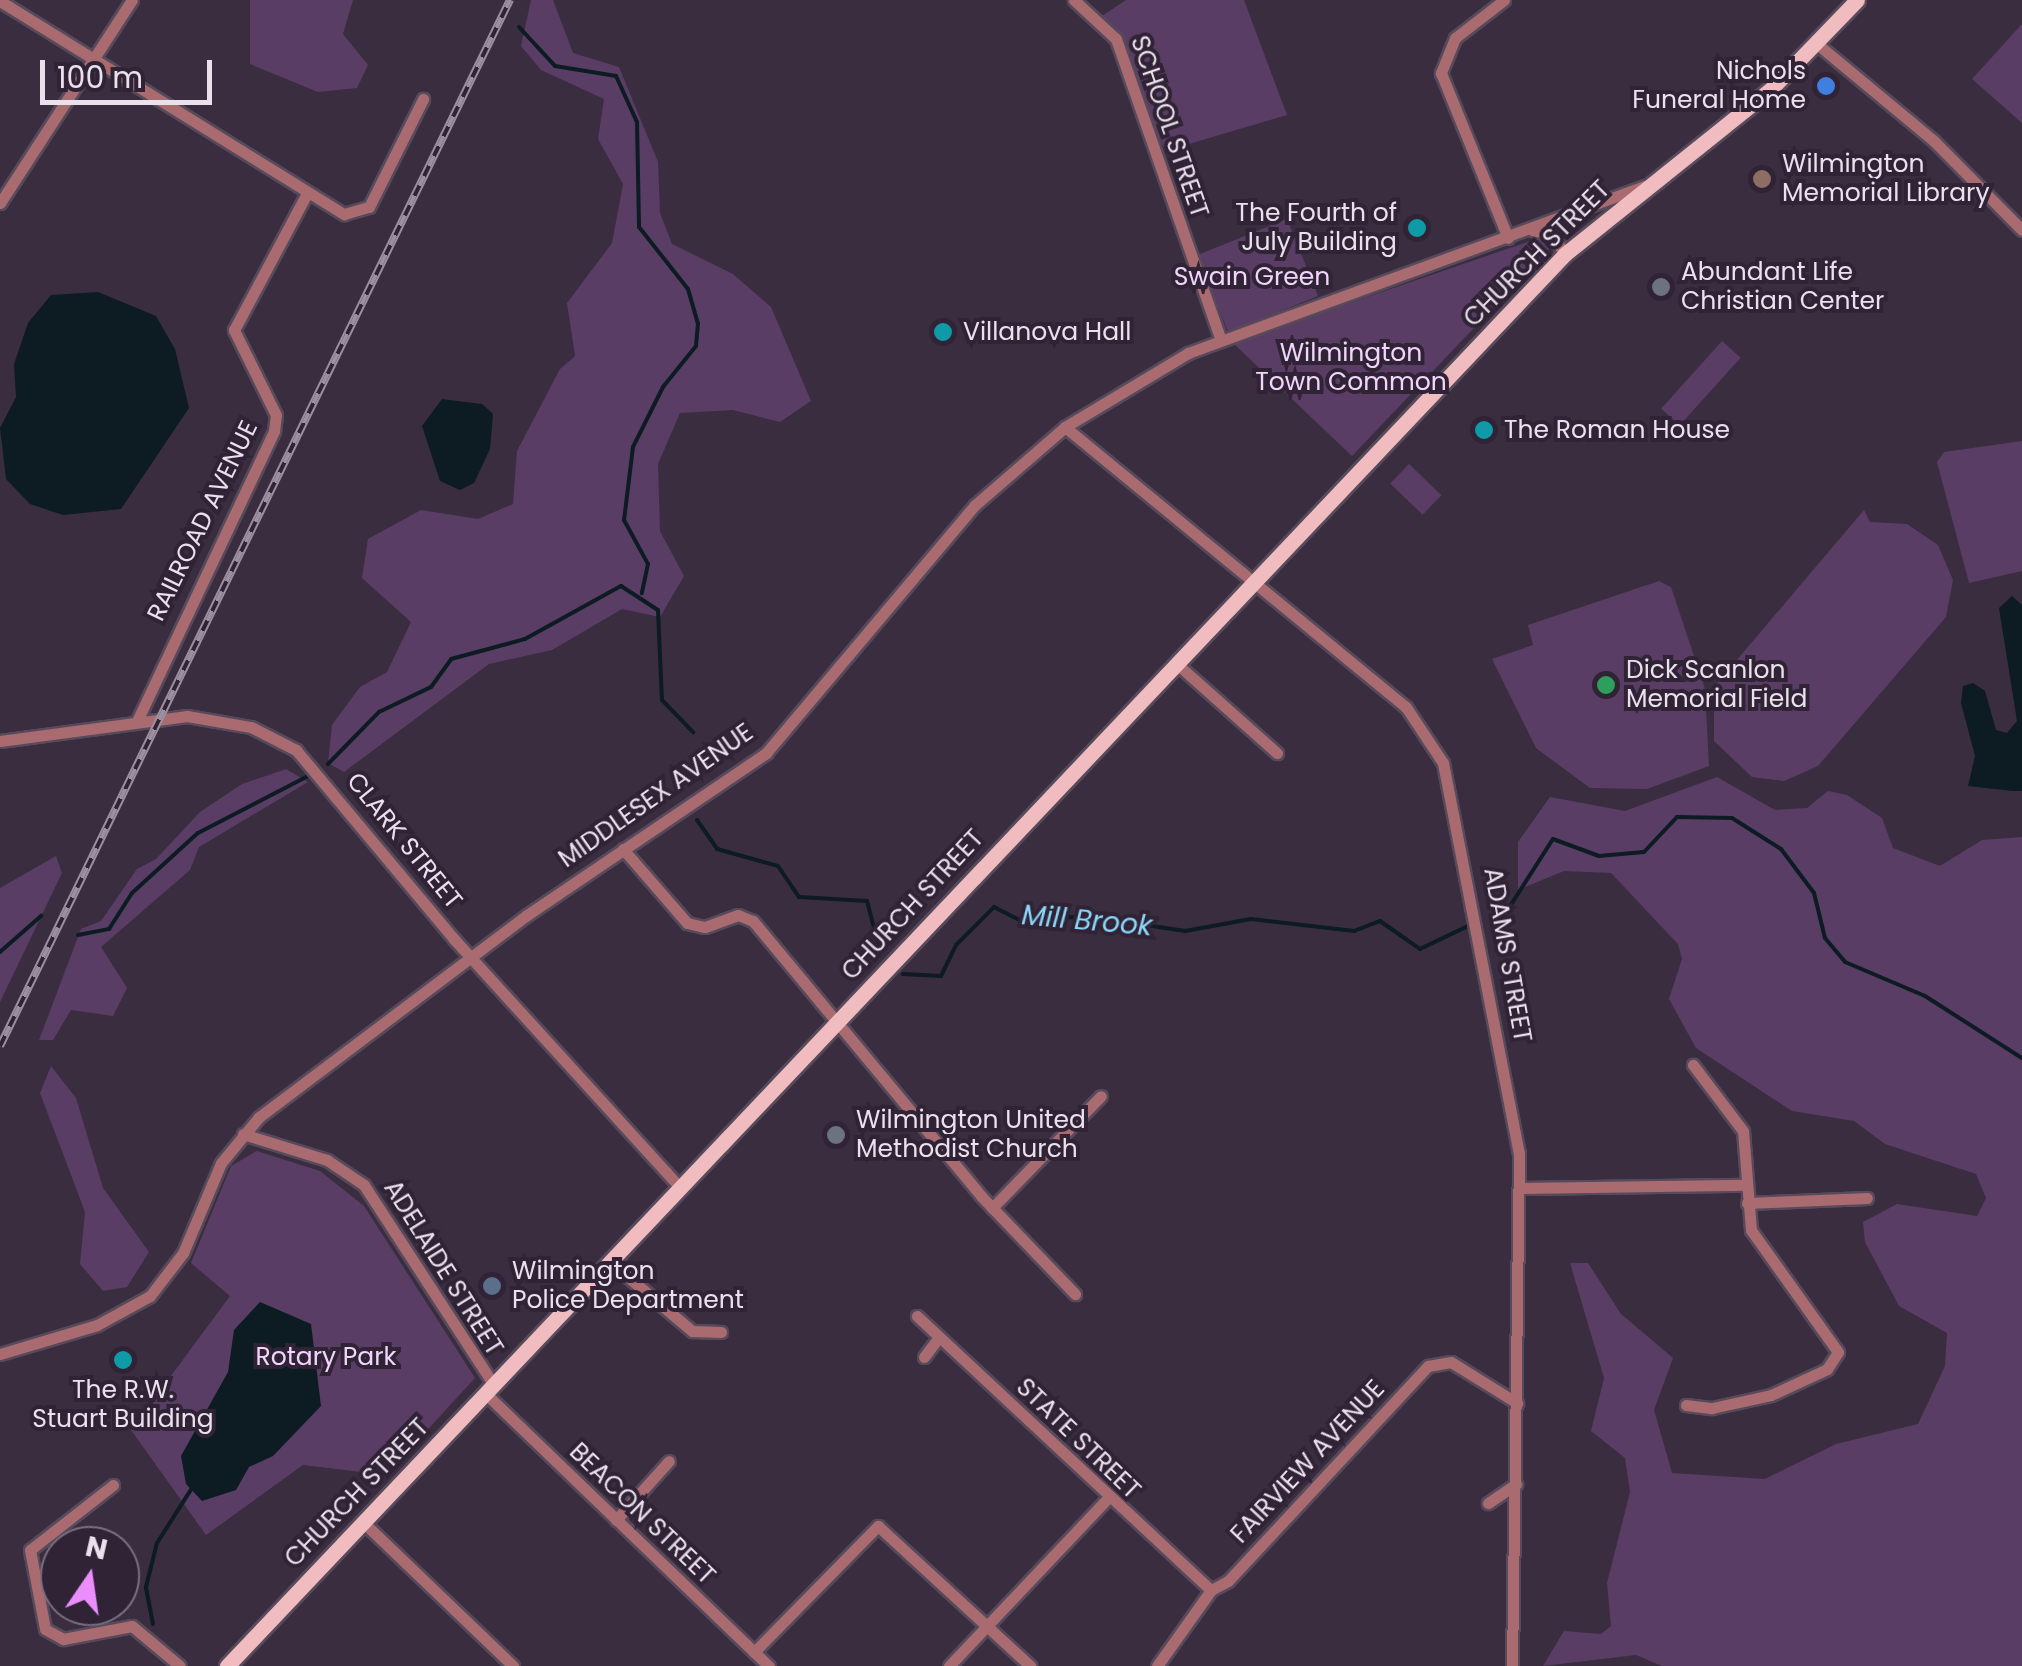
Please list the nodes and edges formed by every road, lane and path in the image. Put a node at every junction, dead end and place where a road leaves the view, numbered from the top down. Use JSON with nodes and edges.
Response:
{"nodes":[{"id":1,"x":132,"y":0,"type":"edge"},
{"id":2,"x":1074,"y":0,"type":"edge"},
{"id":3,"x":1504,"y":0,"type":"edge"},
{"id":4,"x":1857,"y":0,"type":"edge"},
{"id":5,"x":0,"y":1,"type":"edge"},
{"id":6,"x":1816,"y":42,"type":"junction"},
{"id":7,"x":93,"y":60,"type":"junction"},
{"id":8,"x":423,"y":99,"type":"dead end"},
{"id":9,"x":1644,"y":186,"type":"junction"},
{"id":10,"x":306,"y":195,"type":"junction"},
{"id":11,"x":0,"y":203,"type":"edge"},
{"id":12,"x":1527,"y":230,"type":"junction"},
{"id":13,"x":2022,"y":230,"type":"edge"},
{"id":14,"x":1508,"y":238,"type":"junction"},
{"id":15,"x":1565,"y":254,"type":"junction"},
{"id":16,"x":1221,"y":340,"type":"junction"},
{"id":17,"x":1066,"y":428,"type":"junction"},
{"id":18,"x":1255,"y":581,"type":"junction"},
{"id":19,"x":1176,"y":664,"type":"junction"},
{"id":20,"x":137,"y":721,"type":"junction"},
{"id":21,"x":0,"y":742,"type":"edge"},
{"id":22,"x":1277,"y":753,"type":"dead end"},
{"id":23,"x":623,"y":849,"type":"junction"},
{"id":24,"x":471,"y":956,"type":"junction"},
{"id":25,"x":836,"y":1023,"type":"junction"},
{"id":26,"x":1693,"y":1065,"type":"dead end"},
{"id":27,"x":1101,"y":1096,"type":"dead end"},
{"id":28,"x":243,"y":1134,"type":"junction"},
{"id":29,"x":1747,"y":1185,"type":"junction"},
{"id":30,"x":680,"y":1187,"type":"junction"},
{"id":31,"x":1520,"y":1188,"type":"junction"},
{"id":32,"x":1866,"y":1198,"type":"dead end"},
{"id":33,"x":1747,"y":1204,"type":"junction"},
{"id":34,"x":992,"y":1208,"type":"junction"},
{"id":35,"x":609,"y":1261,"type":"junction"},
{"id":36,"x":1076,"y":1294,"type":"dead end"},
{"id":37,"x":916,"y":1316,"type":"dead end"},
{"id":38,"x":721,"y":1332,"type":"dead end"},
{"id":39,"x":940,"y":1338,"type":"junction"},
{"id":40,"x":0,"y":1354,"type":"edge"},
{"id":41,"x":924,"y":1356,"type":"dead end"},
{"id":42,"x":489,"y":1389,"type":"junction"},
{"id":43,"x":1517,"y":1403,"type":"junction"},
{"id":44,"x":1686,"y":1405,"type":"dead end"},
{"id":45,"x":669,"y":1461,"type":"dead end"},
{"id":46,"x":1516,"y":1484,"type":"junction"},
{"id":47,"x":113,"y":1485,"type":"dead end"},
{"id":48,"x":1108,"y":1498,"type":"junction"},
{"id":49,"x":1488,"y":1503,"type":"dead end"},
{"id":50,"x":616,"y":1520,"type":"junction"},
{"id":51,"x":363,"y":1522,"type":"junction"},
{"id":52,"x":1211,"y":1590,"type":"junction"},
{"id":53,"x":987,"y":1626,"type":"junction"},
{"id":54,"x":754,"y":1652,"type":"junction"},
{"id":55,"x":180,"y":1666,"type":"edge"},
{"id":56,"x":226,"y":1666,"type":"edge"},
{"id":57,"x":513,"y":1666,"type":"edge"},
{"id":58,"x":769,"y":1666,"type":"edge"},
{"id":59,"x":949,"y":1666,"type":"edge"},
{"id":60,"x":1030,"y":1666,"type":"edge"},
{"id":61,"x":1157,"y":1666,"type":"edge"},
{"id":62,"x":1512,"y":1666,"type":"edge"}],
"edges":[{"from":1,"to":7,"type":"street"},
{"from":2,"to":16,"type":"street","name":"SCHOOL STREET"},
{"from":3,"to":14,"type":"street"},
{"from":4,"to":6,"type":"main road","name":"MIDDLESEX AVENUE"},
{"from":5,"to":7,"type":"street"},
{"from":6,"to":9,"type":"main road","name":"MIDDLESEX AVENUE"},
{"from":6,"to":13,"type":"street"},
{"from":7,"to":10,"type":"street"},
{"from":7,"to":11,"type":"street"},
{"from":8,"to":10,"type":"street"},
{"from":9,"to":12,"type":"street","name":"MIDDLESEX AVENUE"},
{"from":9,"to":15,"type":"main road","name":"CHURCH STREET"},
{"from":10,"to":20,"type":"street","name":"RAILROAD AVENUE"},
{"from":12,"to":14,"type":"street","name":"MIDDLESEX AVENUE"},
{"from":12,"to":15,"type":"street"},
{"from":14,"to":16,"type":"street","name":"MIDDLESEX AVENUE"},
{"from":15,"to":18,"type":"main road","name":"CHURCH STREET"},
{"from":16,"to":17,"type":"street","name":"MIDDLESEX AVENUE"},
{"from":17,"to":18,"type":"street","name":"ADAMS STREET"},
{"from":17,"to":23,"type":"street","name":"MIDDLESEX AVENUE"},
{"from":18,"to":19,"type":"main road","name":"CHURCH STREET"},
{"from":18,"to":31,"type":"street","name":"ADAMS STREET"},
{"from":19,"to":22,"type":"street"},
{"from":19,"to":25,"type":"main road","name":"CHURCH STREET"},
{"from":20,"to":21,"type":"street","name":"CLARK STREET"},
{"from":20,"to":24,"type":"street","name":"CLARK STREET"},
{"from":23,"to":24,"type":"street","name":"MIDDLESEX AVENUE"},
{"from":23,"to":25,"type":"street"},
{"from":24,"to":28,"type":"street","name":"MIDDLESEX AVENUE"},
{"from":24,"to":30,"type":"street","name":"CLARK STREET"},
{"from":25,"to":30,"type":"main road","name":"CHURCH STREET"},
{"from":25,"to":34,"type":"street"},
{"from":26,"to":29,"type":"street"},
{"from":27,"to":34,"type":"street"},
{"from":28,"to":40,"type":"street","name":"MIDDLESEX AVENUE"},
{"from":28,"to":42,"type":"street","name":"ADELAIDE STREET"},
{"from":29,"to":31,"type":"street"},
{"from":29,"to":33,"type":"street"},
{"from":30,"to":35,"type":"main road","name":"CHURCH STREET"},
{"from":31,"to":43,"type":"street","name":"ADAMS STREET"},
{"from":32,"to":33,"type":"street"},
{"from":33,"to":44,"type":"street"},
{"from":34,"to":36,"type":"street"},
{"from":35,"to":38,"type":"street"},
{"from":35,"to":42,"type":"main road","name":"CHURCH STREET"},
{"from":37,"to":39,"type":"street","name":"STATE STREET"},
{"from":39,"to":41,"type":"street"},
{"from":39,"to":48,"type":"street","name":"STATE STREET"},
{"from":42,"to":50,"type":"street","name":"BEACON STREET"},
{"from":42,"to":51,"type":"main road","name":"CHURCH STREET"},
{"from":43,"to":46,"type":"street","name":"ADAMS STREET"},
{"from":43,"to":52,"type":"street","name":"FAIRVIEW AVENUE"},
{"from":45,"to":50,"type":"street"},
{"from":46,"to":49,"type":"street"},
{"from":46,"to":62,"type":"street","name":"ADAMS STREET"},
{"from":47,"to":55,"type":"street"},
{"from":48,"to":52,"type":"street","name":"STATE STREET"},
{"from":48,"to":53,"type":"street"},
{"from":50,"to":54,"type":"street","name":"BEACON STREET"},
{"from":51,"to":56,"type":"main road","name":"CHURCH STREET"},
{"from":51,"to":57,"type":"street"},
{"from":52,"to":61,"type":"street","name":"FAIRVIEW AVENUE"},
{"from":53,"to":54,"type":"street"},
{"from":53,"to":59,"type":"street"},
{"from":53,"to":60,"type":"street"},
{"from":54,"to":58,"type":"street","name":"BEACON STREET"}]}
